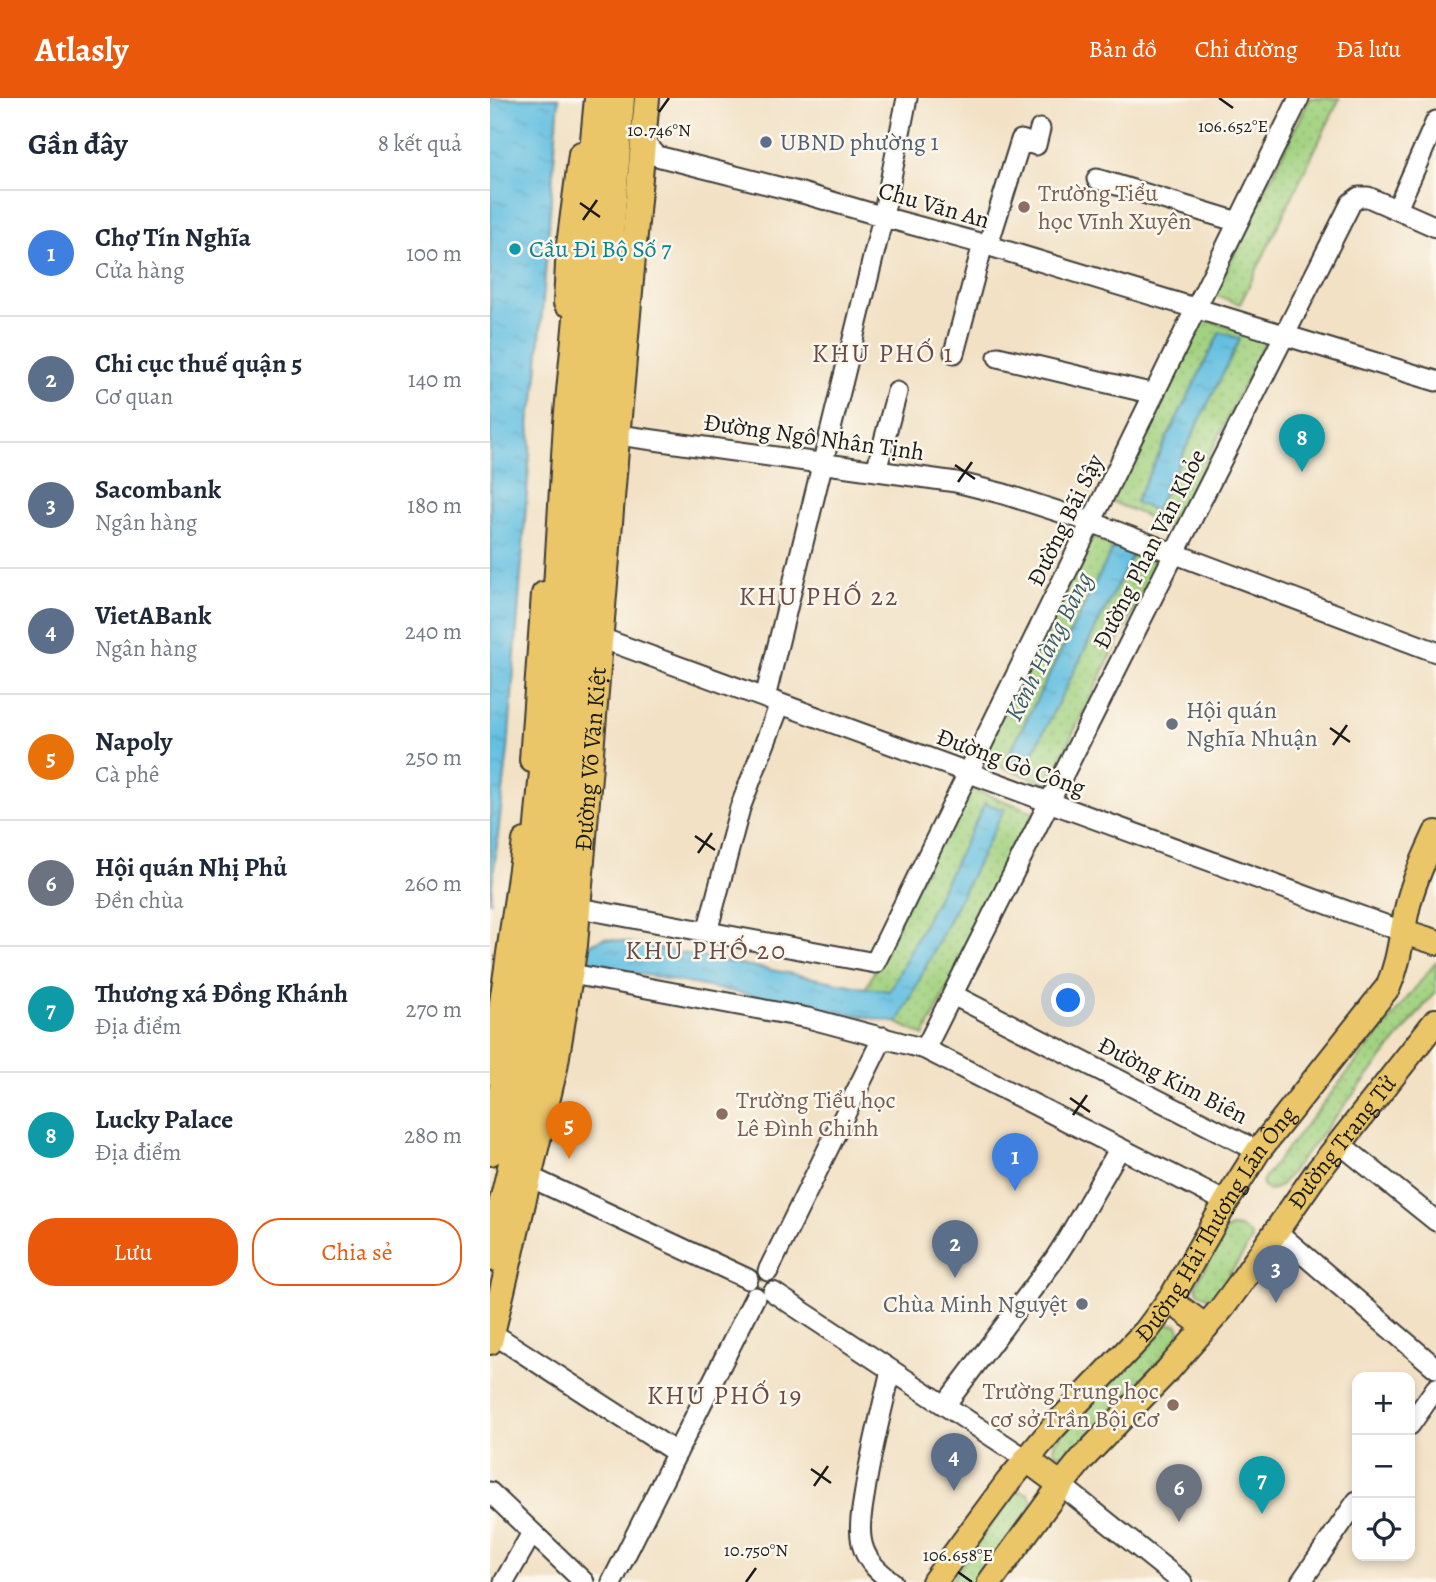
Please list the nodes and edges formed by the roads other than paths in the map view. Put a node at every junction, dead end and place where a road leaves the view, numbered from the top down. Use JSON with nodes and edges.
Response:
{"nodes":[{"id":1,"x":587,"y":98,"type":"edge"},
{"id":2,"x":599,"y":98,"type":"edge"},
{"id":3,"x":620,"y":98,"type":"edge"},
{"id":4,"x":647,"y":98,"type":"edge"},
{"id":5,"x":907,"y":98,"type":"edge"},
{"id":6,"x":1299,"y":98,"type":"edge"},
{"id":7,"x":1436,"y":121,"type":"edge"},
{"id":8,"x":1040,"y":129,"type":"dead end"},
{"id":9,"x":648,"y":154,"type":"junction"},
{"id":10,"x":1097,"y":179,"type":"dead end"},
{"id":11,"x":1397,"y":209,"type":"junction"},
{"id":12,"x":883,"y":217,"type":"junction"},
{"id":13,"x":1238,"y":222,"type":"junction"},
{"id":14,"x":1436,"y":226,"type":"edge"},
{"id":15,"x":985,"y":244,"type":"junction"},
{"id":16,"x":603,"y":274,"type":"junction"},
{"id":17,"x":1196,"y":307,"type":"junction"},
{"id":18,"x":1285,"y":335,"type":"junction"},
{"id":19,"x":954,"y":353,"type":"dead end"},
{"id":20,"x":998,"y":357,"type":"dead end"},
{"id":21,"x":1436,"y":381,"type":"edge"},
{"id":22,"x":897,"y":392,"type":"dead end"},
{"id":23,"x":1154,"y":394,"type":"junction"},
{"id":24,"x":618,"y":435,"type":"junction"},
{"id":25,"x":824,"y":464,"type":"junction"},
{"id":26,"x":876,"y":471,"type":"junction"},
{"id":27,"x":1091,"y":522,"type":"junction"},
{"id":28,"x":1174,"y":554,"type":"junction"},
{"id":29,"x":601,"y":638,"type":"junction"},
{"id":30,"x":1436,"y":652,"type":"edge"},
{"id":31,"x":772,"y":701,"type":"junction"},
{"id":32,"x":968,"y":772,"type":"junction"},
{"id":33,"x":1049,"y":802,"type":"junction"},
{"id":34,"x":1436,"y":833,"type":"edge"},
{"id":35,"x":579,"y":908,"type":"junction"},
{"id":36,"x":707,"y":932,"type":"junction"},
{"id":37,"x":1404,"y":932,"type":"junction"},
{"id":38,"x":1436,"y":942,"type":"edge"},
{"id":39,"x":572,"y":974,"type":"junction"},
{"id":40,"x":953,"y":995,"type":"junction"},
{"id":41,"x":1436,"y":1021,"type":"edge"},
{"id":42,"x":883,"y":1037,"type":"junction"},
{"id":43,"x":925,"y":1049,"type":"junction"},
{"id":44,"x":500,"y":1066,"type":"edge"},
{"id":45,"x":490,"y":1098,"type":"edge"},
{"id":46,"x":1339,"y":1143,"type":"junction"},
{"id":47,"x":1120,"y":1148,"type":"junction"},
{"id":48,"x":490,"y":1151,"type":"edge"},
{"id":49,"x":1258,"y":1151,"type":"junction"},
{"id":50,"x":530,"y":1177,"type":"junction"},
{"id":51,"x":1226,"y":1202,"type":"junction"},
{"id":52,"x":1436,"y":1221,"type":"edge"},
{"id":53,"x":1276,"y":1231,"type":"junction"},
{"id":54,"x":490,"y":1257,"type":"edge"},
{"id":55,"x":759,"y":1290,"type":"junction"},
{"id":56,"x":1169,"y":1300,"type":"junction"},
{"id":57,"x":1206,"y":1327,"type":"junction"},
{"id":58,"x":491,"y":1338,"type":"edge"},
{"id":59,"x":1436,"y":1368,"type":"edge"},
{"id":60,"x":891,"y":1370,"type":"junction"},
{"id":61,"x":1436,"y":1388,"type":"edge"},
{"id":62,"x":945,"y":1405,"type":"junction"},
{"id":63,"x":1415,"y":1418,"type":"edge"},
{"id":64,"x":677,"y":1453,"type":"junction"},
{"id":65,"x":1026,"y":1459,"type":"junction"},
{"id":66,"x":1061,"y":1485,"type":"junction"},
{"id":67,"x":490,"y":1492,"type":"edge"},
{"id":68,"x":1352,"y":1508,"type":"edge"},
{"id":69,"x":532,"y":1533,"type":"junction"},
{"id":70,"x":503,"y":1582,"type":"edge"},
{"id":71,"x":584,"y":1582,"type":"edge"},
{"id":72,"x":612,"y":1582,"type":"edge"},
{"id":73,"x":892,"y":1582,"type":"edge"},
{"id":74,"x":934,"y":1582,"type":"edge"},
{"id":75,"x":990,"y":1582,"type":"edge"},
{"id":76,"x":1182,"y":1582,"type":"edge"},
{"id":77,"x":1301,"y":1582,"type":"edge"}],
"edges":[{"from":1,"to":16,"type":"main road"},
{"from":2,"to":16,"type":"highway"},
{"from":3,"to":16,"type":"highway"},
{"from":4,"to":9,"type":"main road","name":"Đường Võ Văn Kiệt"},
{"from":5,"to":12,"type":"street"},
{"from":6,"to":13,"type":"street","name":"Đường Bãi Sậy"},
{"from":7,"to":11,"type":"street"},
{"from":8,"to":15,"type":"street"},
{"from":9,"to":12,"type":"street","name":"Chu Văn An"},
{"from":9,"to":16,"type":"main road","name":"Đường Võ Văn Kiệt"},
{"from":10,"to":13,"type":"street"},
{"from":11,"to":14,"type":"street","name":"Đường Phan Văn Khỏe"},
{"from":11,"to":18,"type":"street","name":"Đường Phan Văn Khỏe"},
{"from":12,"to":15,"type":"street","name":"Chu Văn An"},
{"from":12,"to":25,"type":"street"},
{"from":13,"to":17,"type":"street","name":"Đường Bãi Sậy"},
{"from":15,"to":17,"type":"street","name":"Chu Văn An"},
{"from":15,"to":19,"type":"street"},
{"from":16,"to":24,"type":"main road","name":"Đường Võ Văn Kiệt"},
{"from":16,"to":44,"type":"highway","name":"Đường Võ Văn Kiệt"},
{"from":16,"to":54,"type":"highway","name":"Đường Võ Văn Kiệt"},
{"from":17,"to":18,"type":"street","name":"Chu Văn An"},
{"from":17,"to":23,"type":"street","name":"Đường Bãi Sậy"},
{"from":18,"to":21,"type":"street","name":"Chu Văn An"},
{"from":18,"to":28,"type":"street","name":"Đường Phan Văn Khỏe"},
{"from":20,"to":23,"type":"street"},
{"from":22,"to":26,"type":"street"},
{"from":23,"to":27,"type":"street","name":"Đường Bãi Sậy"},
{"from":24,"to":25,"type":"street","name":"Đường Ngô Nhân Tịnh"},
{"from":24,"to":29,"type":"main road","name":"Đường Võ Văn Kiệt"},
{"from":25,"to":26,"type":"street","name":"Đường Ngô Nhân Tịnh"},
{"from":25,"to":31,"type":"street"},
{"from":26,"to":27,"type":"street","name":"Đường Ngô Nhân Tịnh"},
{"from":27,"to":28,"type":"street","name":"Đường Ngô Nhân Tịnh"},
{"from":27,"to":32,"type":"street","name":"Đường Bãi Sậy"},
{"from":28,"to":30,"type":"street","name":"Đường Ngô Nhân Tịnh"},
{"from":28,"to":33,"type":"street","name":"Đường Phan Văn Khỏe"},
{"from":29,"to":31,"type":"street","name":"Đường Gò Công"},
{"from":29,"to":35,"type":"main road","name":"Đường Võ Văn Kiệt"},
{"from":31,"to":32,"type":"street","name":"Đường Gò Công"},
{"from":31,"to":36,"type":"street"},
{"from":32,"to":33,"type":"street","name":"Đường Gò Công"},
{"from":32,"to":36,"type":"street","name":"Đường Bãi Sậy"},
{"from":33,"to":37,"type":"street","name":"Đường Gò Công"},
{"from":33,"to":40,"type":"street","name":"Đường Phan Văn Khỏe"},
{"from":34,"to":37,"type":"main road","name":"Đường Hải Thượng Lãn Ông"},
{"from":35,"to":36,"type":"street"},
{"from":35,"to":39,"type":"main road","name":"Đường Võ Văn Kiệt"},
{"from":37,"to":38,"type":"main road"},
{"from":37,"to":49,"type":"main road","name":"Đường Hải Thượng Lãn Ông"},
{"from":39,"to":42,"type":"street"},
{"from":39,"to":50,"type":"main road","name":"Đường Võ Văn Kiệt"},
{"from":40,"to":43,"type":"street","name":"Đường Phan Văn Khỏe"},
{"from":40,"to":49,"type":"street","name":"Đường Kim Biên"},
{"from":41,"to":46,"type":"main road","name":"Đường Trang Tử"},
{"from":42,"to":43,"type":"street"},
{"from":42,"to":55,"type":"street"},
{"from":43,"to":47,"type":"street"},
{"from":44,"to":45,"type":"main road"},
{"from":44,"to":48,"type":"highway","name":"Đường Võ Văn Kiệt"},
{"from":46,"to":52,"type":"street"},
{"from":46,"to":53,"type":"main road","name":"Đường Trang Tử"},
{"from":47,"to":51,"type":"street"},
{"from":47,"to":62,"type":"street"},
{"from":49,"to":51,"type":"main road","name":"Đường Hải Thượng Lãn Ông"},
{"from":50,"to":55,"type":"street"},
{"from":50,"to":58,"type":"main road","name":"Đường Võ Văn Kiệt"},
{"from":51,"to":56,"type":"main road","name":"Đường Hải Thượng Lãn Ông"},
{"from":53,"to":57,"type":"main road","name":"Đường Hải Thượng Lãn Ông"},
{"from":53,"to":59,"type":"street"},
{"from":55,"to":60,"type":"street"},
{"from":55,"to":64,"type":"street"},
{"from":56,"to":57,"type":"main road"},
{"from":56,"to":65,"type":"main road","name":"Đường Hải Thượng Lãn Ông"},
{"from":57,"to":66,"type":"main road","name":"Đường Hải Thượng Lãn Ông"},
{"from":58,"to":64,"type":"street"},
{"from":60,"to":62,"type":"street"},
{"from":60,"to":73,"type":"street"},
{"from":61,"to":63,"type":"street"},
{"from":62,"to":65,"type":"street"},
{"from":64,"to":72,"type":"street"},
{"from":65,"to":66,"type":"main road"},
{"from":65,"to":74,"type":"main road","name":"Đường Hải Thượng Lãn Ông"},
{"from":66,"to":75,"type":"main road","name":"Đường Hải Thượng Lãn Ông"},
{"from":66,"to":76,"type":"street"},
{"from":67,"to":69,"type":"street"},
{"from":68,"to":77,"type":"street"},
{"from":69,"to":70,"type":"street"},
{"from":69,"to":71,"type":"street"}]}
